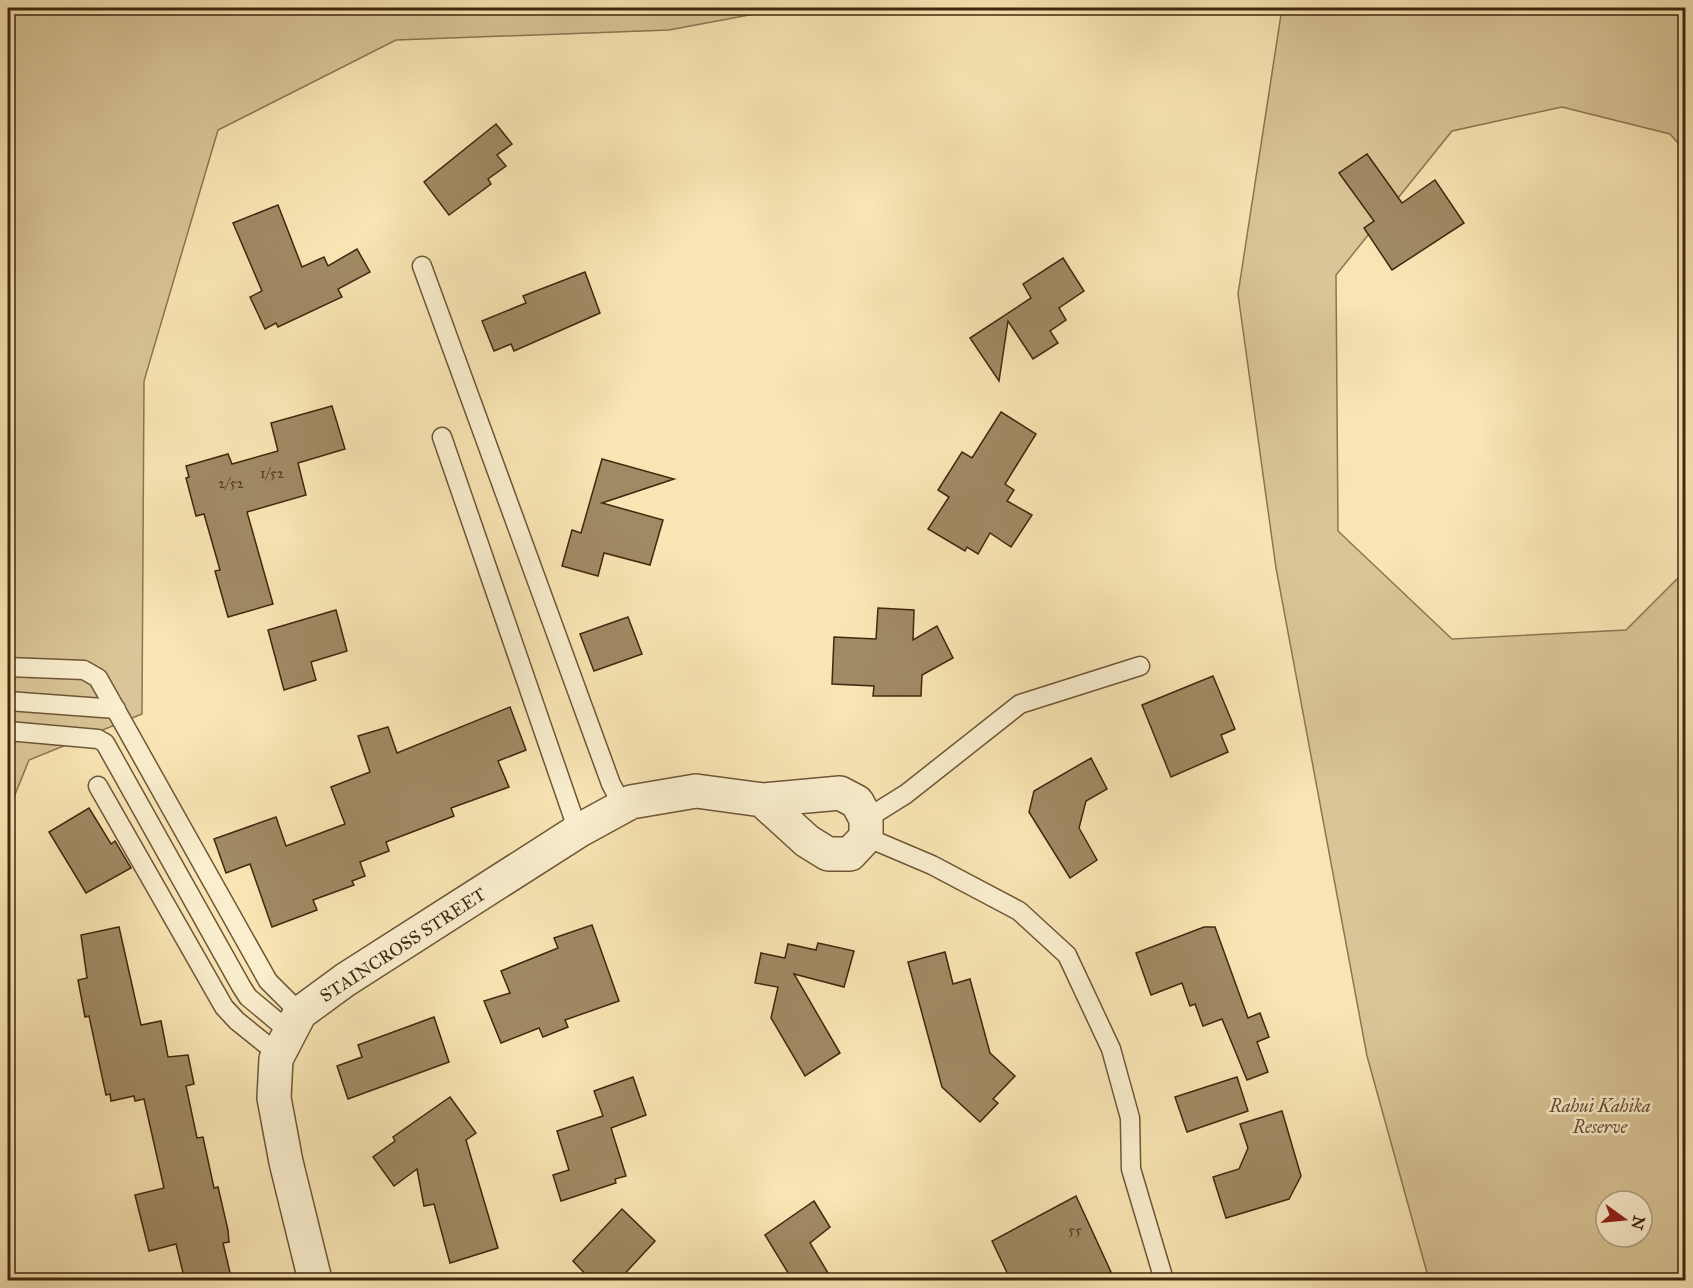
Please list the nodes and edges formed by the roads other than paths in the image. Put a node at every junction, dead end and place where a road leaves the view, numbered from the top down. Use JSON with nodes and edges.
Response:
{"nodes":[{"id":1,"x":422,"y":266,"type":"dead end"},
{"id":2,"x":442,"y":437,"type":"dead end"},
{"id":3,"x":1140,"y":666,"type":"dead end"},
{"id":4,"x":8,"y":667,"type":"edge"},
{"id":5,"x":8,"y":701,"type":"edge"},
{"id":6,"x":116,"y":709,"type":"junction"},
{"id":7,"x":8,"y":731,"type":"edge"},
{"id":8,"x":98,"y":786,"type":"dead end"},
{"id":9,"x":762,"y":800,"type":"junction"},
{"id":10,"x":623,"y":807,"type":"junction"},
{"id":11,"x":866,"y":828,"type":"junction"},
{"id":12,"x":578,"y":831,"type":"junction"},
{"id":13,"x":290,"y":1033,"type":"junction"},
{"id":14,"x":315,"y":1281,"type":"edge"},
{"id":15,"x":1164,"y":1281,"type":"edge"}],
"edges":[{"from":1,"to":10,"type":"lane"},
{"from":2,"to":12,"type":"lane"},
{"from":3,"to":11,"type":"lane"},
{"from":4,"to":6,"type":"lane"},
{"from":5,"to":6,"type":"lane"},
{"from":6,"to":13,"type":"lane"},
{"from":7,"to":13,"type":"lane"},
{"from":8,"to":13,"type":"lane"},
{"from":9,"to":10,"type":"street","name":"STAINCROSS STREET"},
{"from":9,"to":11,"type":"street","name":"STAINCROSS STREET"},
{"from":9,"to":11,"type":"street"},
{"from":10,"to":12,"type":"street","name":"STAINCROSS STREET"},
{"from":11,"to":15,"type":"lane"},
{"from":12,"to":13,"type":"street","name":"STAINCROSS STREET"},
{"from":13,"to":14,"type":"street"}]}
